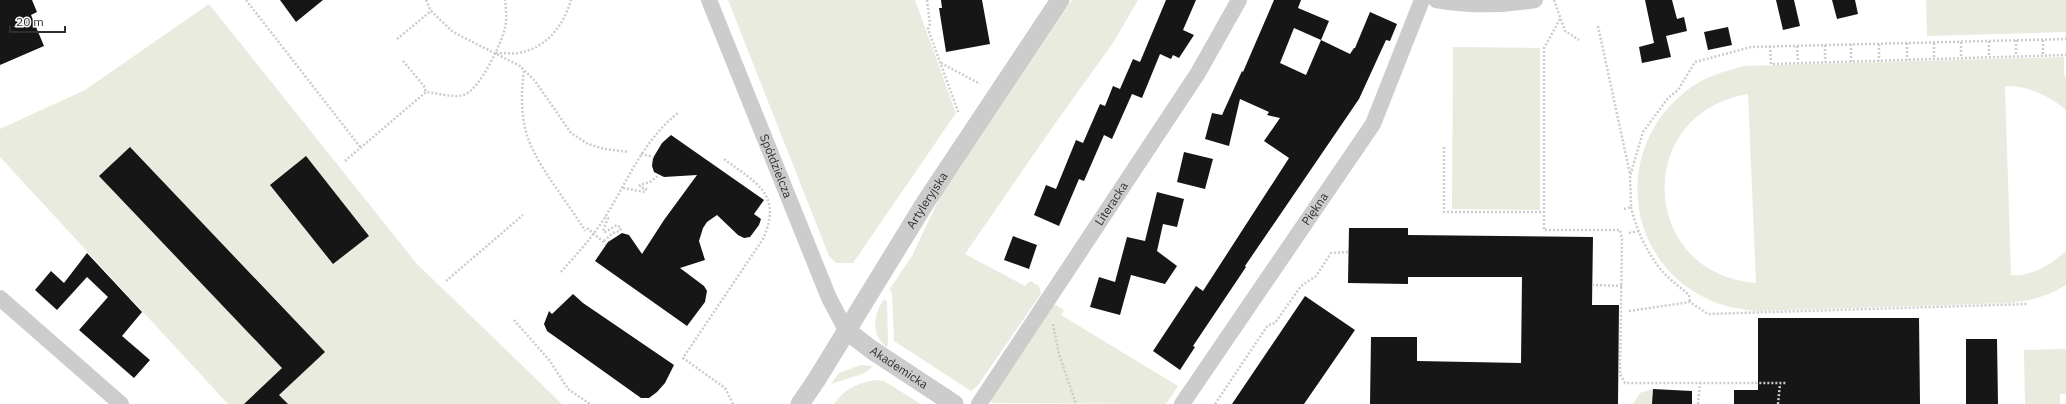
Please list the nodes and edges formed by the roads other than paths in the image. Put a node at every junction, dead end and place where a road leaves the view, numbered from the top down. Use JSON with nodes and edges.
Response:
{"nodes":[{"id":1,"x":709,"y":0,"type":"edge"},
{"id":2,"x":1060,"y":0,"type":"edge"},
{"id":3,"x":1239,"y":0,"type":"edge"},
{"id":4,"x":1422,"y":0,"type":"edge"},
{"id":5,"x":1436,"y":0,"type":"edge"},
{"id":6,"x":1535,"y":0,"type":"edge"},
{"id":7,"x":0,"y":298,"type":"edge"},
{"id":8,"x":846,"y":330,"type":"junction"},
{"id":9,"x":120,"y":404,"type":"edge"},
{"id":10,"x":800,"y":404,"type":"edge"},
{"id":11,"x":954,"y":404,"type":"edge"},
{"id":12,"x":979,"y":404,"type":"edge"},
{"id":13,"x":1182,"y":404,"type":"edge"}],
"edges":[{"from":1,"to":8,"type":"street","name":"Spółdzielcza"},
{"from":2,"to":8,"type":"street","name":"Artyleryjska"},
{"from":3,"to":12,"type":"street","name":"Literacka"},
{"from":4,"to":13,"type":"street","name":"Piękna"},
{"from":5,"to":6,"type":"street"},
{"from":7,"to":9,"type":"street"},
{"from":8,"to":10,"type":"street","name":"Artyleryjska"},
{"from":8,"to":11,"type":"street","name":"Akademicka"}]}
